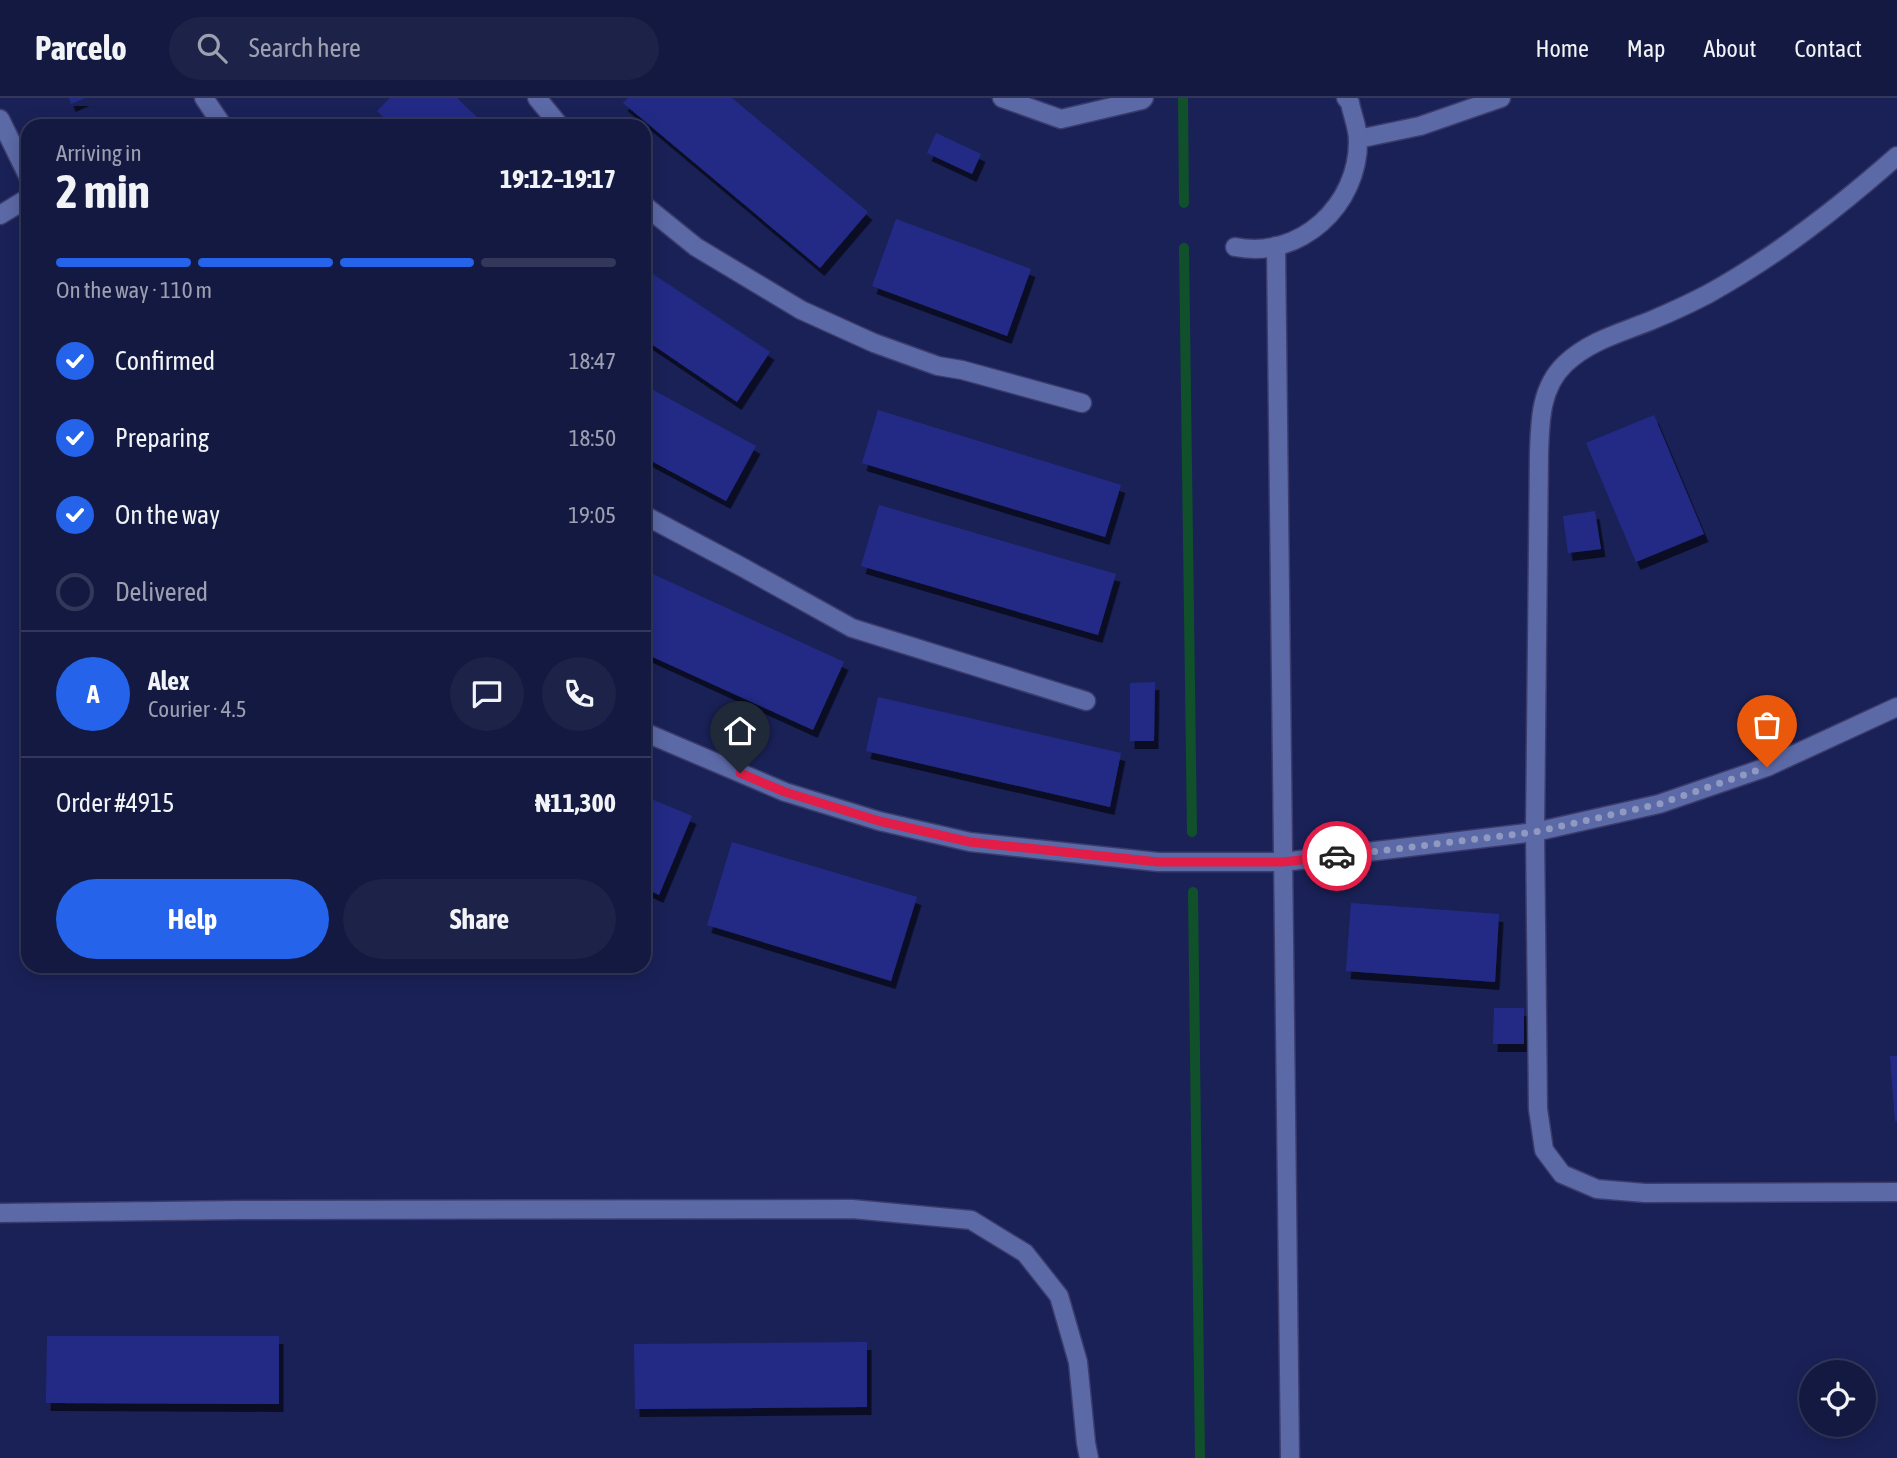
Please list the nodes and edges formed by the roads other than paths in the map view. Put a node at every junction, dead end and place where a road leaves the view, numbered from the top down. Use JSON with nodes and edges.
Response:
{"nodes":[{"id":1,"x":204,"y":98,"type":"edge"},
{"id":2,"x":537,"y":98,"type":"edge"},
{"id":3,"x":1002,"y":98,"type":"edge"},
{"id":4,"x":1144,"y":98,"type":"edge"},
{"id":5,"x":1346,"y":98,"type":"edge"},
{"id":6,"x":1501,"y":98,"type":"edge"},
{"id":7,"x":218,"y":119,"type":"edge"},
{"id":8,"x":554,"y":119,"type":"edge"},
{"id":9,"x":0,"y":120,"type":"edge"},
{"id":10,"x":1358,"y":139,"type":"junction"},
{"id":11,"x":1897,"y":156,"type":"edge"},
{"id":12,"x":21,"y":162,"type":"edge"},
{"id":13,"x":21,"y":202,"type":"edge"},
{"id":14,"x":651,"y":211,"type":"edge"},
{"id":15,"x":0,"y":215,"type":"edge"},
{"id":16,"x":1276,"y":246,"type":"junction"},
{"id":17,"x":1235,"y":247,"type":"dead end"},
{"id":18,"x":1082,"y":403,"type":"dead end"},
{"id":19,"x":651,"y":519,"type":"edge"},
{"id":20,"x":1087,"y":701,"type":"dead end"},
{"id":21,"x":1897,"y":707,"type":"edge"},
{"id":22,"x":651,"y":735,"type":"edge"},
{"id":23,"x":1535,"y":832,"type":"junction"},
{"id":24,"x":1283,"y":862,"type":"junction"},
{"id":25,"x":1897,"y":1192,"type":"edge"},
{"id":26,"x":0,"y":1213,"type":"edge"},
{"id":27,"x":1089,"y":1458,"type":"edge"},
{"id":28,"x":1290,"y":1458,"type":"edge"}],
"edges":[{"from":1,"to":7,"type":"lane"},
{"from":2,"to":8,"type":"lane"},
{"from":3,"to":4,"type":"lane"},
{"from":5,"to":10,"type":"lane"},
{"from":6,"to":10,"type":"lane"},
{"from":9,"to":12,"type":"lane"},
{"from":10,"to":16,"type":"lane"},
{"from":11,"to":23,"type":"lane"},
{"from":13,"to":15,"type":"lane"},
{"from":14,"to":18,"type":"lane"},
{"from":16,"to":17,"type":"lane"},
{"from":16,"to":24,"type":"lane"},
{"from":19,"to":20,"type":"lane"},
{"from":21,"to":23,"type":"lane"},
{"from":22,"to":24,"type":"lane"},
{"from":23,"to":24,"type":"lane"},
{"from":23,"to":25,"type":"lane"},
{"from":24,"to":28,"type":"lane"},
{"from":26,"to":27,"type":"lane"}]}
